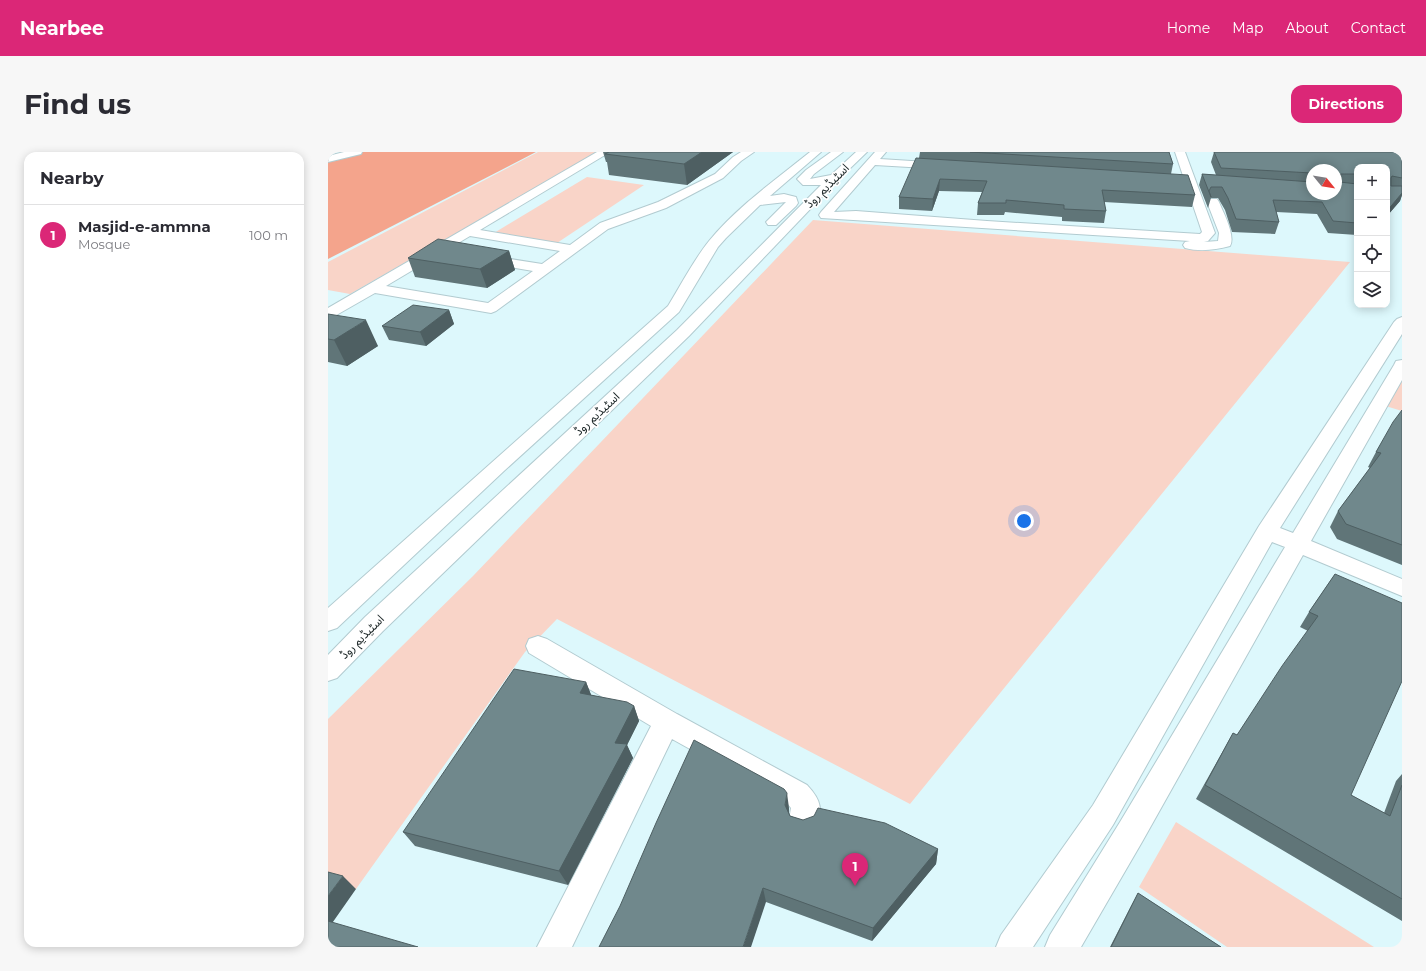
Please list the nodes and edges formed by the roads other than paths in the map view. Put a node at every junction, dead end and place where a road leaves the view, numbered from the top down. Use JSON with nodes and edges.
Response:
{"nodes":[{"id":1,"x":357,"y":152,"type":"edge"},
{"id":2,"x":605,"y":152,"type":"edge"},
{"id":3,"x":749,"y":152,"type":"edge"},
{"id":4,"x":816,"y":152,"type":"edge"},
{"id":5,"x":838,"y":152,"type":"edge"},
{"id":6,"x":881,"y":152,"type":"edge"},
{"id":7,"x":1180,"y":152,"type":"edge"},
{"id":8,"x":867,"y":157,"type":"edge"},
{"id":9,"x":328,"y":159,"type":"edge"},
{"id":10,"x":958,"y":167,"type":"edge"},
{"id":11,"x":835,"y":177,"type":"junction"},
{"id":12,"x":1176,"y":181,"type":"edge"},
{"id":13,"x":1191,"y":182,"type":"junction"},
{"id":14,"x":1208,"y":190,"type":"edge"},
{"id":15,"x":756,"y":202,"type":"junction"},
{"id":16,"x":799,"y":213,"type":"junction"},
{"id":17,"x":825,"y":215,"type":"junction"},
{"id":18,"x":842,"y":216,"type":"junction"},
{"id":19,"x":468,"y":232,"type":"junction"},
{"id":20,"x":571,"y":249,"type":"junction"},
{"id":21,"x":436,"y":251,"type":"junction"},
{"id":22,"x":460,"y":255,"type":"edge"},
{"id":23,"x":475,"y":257,"type":"edge"},
{"id":24,"x":745,"y":268,"type":"junction"},
{"id":25,"x":545,"y":269,"type":"junction"},
{"id":26,"x":373,"y":288,"type":"junction"},
{"id":27,"x":328,"y":314,"type":"edge"},
{"id":28,"x":1402,"y":322,"type":"edge"},
{"id":29,"x":1402,"y":365,"type":"edge"},
{"id":30,"x":1267,"y":531,"type":"junction"},
{"id":31,"x":1298,"y":545,"type":"junction"},
{"id":32,"x":1402,"y":588,"type":"edge"},
{"id":33,"x":328,"y":622,"type":"edge"},
{"id":34,"x":538,"y":646,"type":"dead end"},
{"id":35,"x":328,"y":671,"type":"edge"},
{"id":36,"x":667,"y":722,"type":"junction"},
{"id":37,"x":1103,"y":815,"type":"junction"},
{"id":38,"x":804,"y":820,"type":"edge"},
{"id":39,"x":1131,"y":832,"type":"junction"},
{"id":40,"x":554,"y":947,"type":"edge"},
{"id":41,"x":1013,"y":947,"type":"edge"},
{"id":42,"x":1062,"y":947,"type":"edge"}],
"edges":[{"from":1,"to":9,"type":"street"},
{"from":2,"to":19,"type":"street"},
{"from":3,"to":20,"type":"street"},
{"from":4,"to":15,"type":"street"},
{"from":5,"to":11,"type":"street"},
{"from":6,"to":8,"type":"street"},
{"from":7,"to":13,"type":"street"},
{"from":8,"to":10,"type":"street"},
{"from":8,"to":11,"type":"street","name":"اسٹیڈیم روڈ"},
{"from":8,"to":17,"type":"street"},
{"from":11,"to":16,"type":"street","name":"اسٹیڈیم روڈ"},
{"from":12,"to":13,"type":"street"},
{"from":13,"to":18,"type":"street"},
{"from":14,"to":18,"type":"street"},
{"from":15,"to":24,"type":"street"},
{"from":15,"to":33,"type":"street"},
{"from":16,"to":17,"type":"street"},
{"from":16,"to":24,"type":"street","name":"اسٹیڈیم روڈ"},
{"from":17,"to":18,"type":"street"},
{"from":19,"to":20,"type":"street"},
{"from":19,"to":21,"type":"street"},
{"from":20,"to":25,"type":"street"},
{"from":21,"to":22,"type":"street"},
{"from":21,"to":26,"type":"street"},
{"from":23,"to":25,"type":"street"},
{"from":24,"to":35,"type":"street","name":"اسٹیڈیم روڈ"},
{"from":25,"to":26,"type":"street"},
{"from":26,"to":27,"type":"street"},
{"from":28,"to":30,"type":"street"},
{"from":29,"to":31,"type":"street"},
{"from":30,"to":31,"type":"street"},
{"from":30,"to":37,"type":"street"},
{"from":31,"to":32,"type":"street"},
{"from":31,"to":39,"type":"street"},
{"from":34,"to":36,"type":"street"},
{"from":36,"to":38,"type":"street"},
{"from":36,"to":40,"type":"street"},
{"from":37,"to":39,"type":"street"},
{"from":37,"to":41,"type":"street"},
{"from":39,"to":42,"type":"street"}]}
